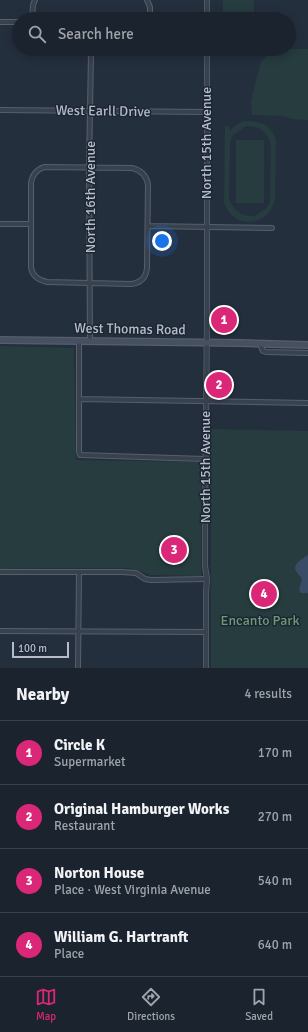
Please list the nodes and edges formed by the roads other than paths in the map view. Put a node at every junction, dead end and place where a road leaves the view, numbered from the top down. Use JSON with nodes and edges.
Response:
{"nodes":[{"id":1,"x":35,"y":0,"type":"edge"},
{"id":2,"x":147,"y":0,"type":"edge"},
{"id":3,"x":207,"y":0,"type":"edge"},
{"id":4,"x":32,"y":12,"type":"edge"},
{"id":5,"x":150,"y":12,"type":"edge"},
{"id":6,"x":207,"y":12,"type":"edge"},
{"id":7,"x":0,"y":22,"type":"edge"},
{"id":8,"x":12,"y":22,"type":"edge"},
{"id":9,"x":91,"y":56,"type":"edge"},
{"id":10,"x":207,"y":56,"type":"edge"},
{"id":11,"x":0,"y":110,"type":"edge"},
{"id":12,"x":90,"y":111,"type":"junction"},
{"id":13,"x":206,"y":112,"type":"junction"},
{"id":14,"x":90,"y":168,"type":"junction"},
{"id":15,"x":0,"y":224,"type":"edge"},
{"id":16,"x":31,"y":224,"type":"junction"},
{"id":17,"x":148,"y":226,"type":"junction"},
{"id":18,"x":206,"y":227,"type":"junction"},
{"id":19,"x":272,"y":228,"type":"dead end"},
{"id":20,"x":89,"y":283,"type":"junction"},
{"id":21,"x":0,"y":340,"type":"edge"},
{"id":22,"x":79,"y":341,"type":"junction"},
{"id":23,"x":90,"y":341,"type":"junction"},
{"id":24,"x":206,"y":342,"type":"junction"},
{"id":25,"x":260,"y":344,"type":"junction"},
{"id":26,"x":308,"y":345,"type":"edge"},
{"id":27,"x":308,"y":353,"type":"edge"},
{"id":28,"x":79,"y":399,"type":"junction"},
{"id":29,"x":206,"y":401,"type":"junction"},
{"id":30,"x":308,"y":403,"type":"edge"},
{"id":31,"x":206,"y":459,"type":"junction"},
{"id":32,"x":0,"y":572,"type":"edge"},
{"id":33,"x":79,"y":572,"type":"junction"},
{"id":34,"x":207,"y":579,"type":"junction"},
{"id":35,"x":0,"y":631,"type":"edge"},
{"id":36,"x":78,"y":631,"type":"junction"},
{"id":37,"x":206,"y":632,"type":"junction"},
{"id":38,"x":78,"y":668,"type":"edge"},
{"id":39,"x":206,"y":668,"type":"edge"}],
"edges":[{"from":1,"to":4,"type":"street"},
{"from":2,"to":5,"type":"street"},
{"from":3,"to":6,"type":"street"},
{"from":7,"to":8,"type":"street"},
{"from":9,"to":12,"type":"street","name":"North 16th Avenue"},
{"from":10,"to":13,"type":"street","name":"North 15th Avenue"},
{"from":11,"to":12,"type":"street","name":"West Earll Drive"},
{"from":12,"to":13,"type":"street","name":"West Earll Drive"},
{"from":12,"to":14,"type":"street","name":"North 16th Avenue"},
{"from":13,"to":18,"type":"street","name":"North 15th Avenue"},
{"from":14,"to":16,"type":"street"},
{"from":14,"to":17,"type":"street"},
{"from":14,"to":20,"type":"street","name":"North 16th Avenue"},
{"from":15,"to":16,"type":"street"},
{"from":16,"to":20,"type":"street"},
{"from":17,"to":18,"type":"street"},
{"from":17,"to":20,"type":"street"},
{"from":18,"to":19,"type":"street"},
{"from":18,"to":24,"type":"street","name":"North 15th Avenue"},
{"from":20,"to":23,"type":"street","name":"North 16th Avenue"},
{"from":21,"to":22,"type":"main road","name":"West Thomas Road"},
{"from":22,"to":23,"type":"main road","name":"West Thomas Road"},
{"from":22,"to":28,"type":"street"},
{"from":23,"to":24,"type":"main road","name":"West Thomas Road"},
{"from":24,"to":25,"type":"main road","name":"West Thomas Road"},
{"from":24,"to":29,"type":"street","name":"North 15th Avenue"},
{"from":25,"to":26,"type":"main road","name":"West Thomas Road"},
{"from":25,"to":27,"type":"street","name":"West Thomas Road"},
{"from":28,"to":29,"type":"street"},
{"from":28,"to":31,"type":"street"},
{"from":29,"to":30,"type":"street"},
{"from":29,"to":31,"type":"street","name":"North 15th Avenue"},
{"from":31,"to":34,"type":"street","name":"North 15th Avenue"},
{"from":32,"to":33,"type":"street"},
{"from":33,"to":34,"type":"street"},
{"from":33,"to":36,"type":"street"},
{"from":34,"to":37,"type":"street","name":"North 15th Avenue"},
{"from":35,"to":36,"type":"street"},
{"from":36,"to":37,"type":"street"},
{"from":36,"to":38,"type":"street"},
{"from":37,"to":39,"type":"street","name":"North 15th Avenue"}]}
